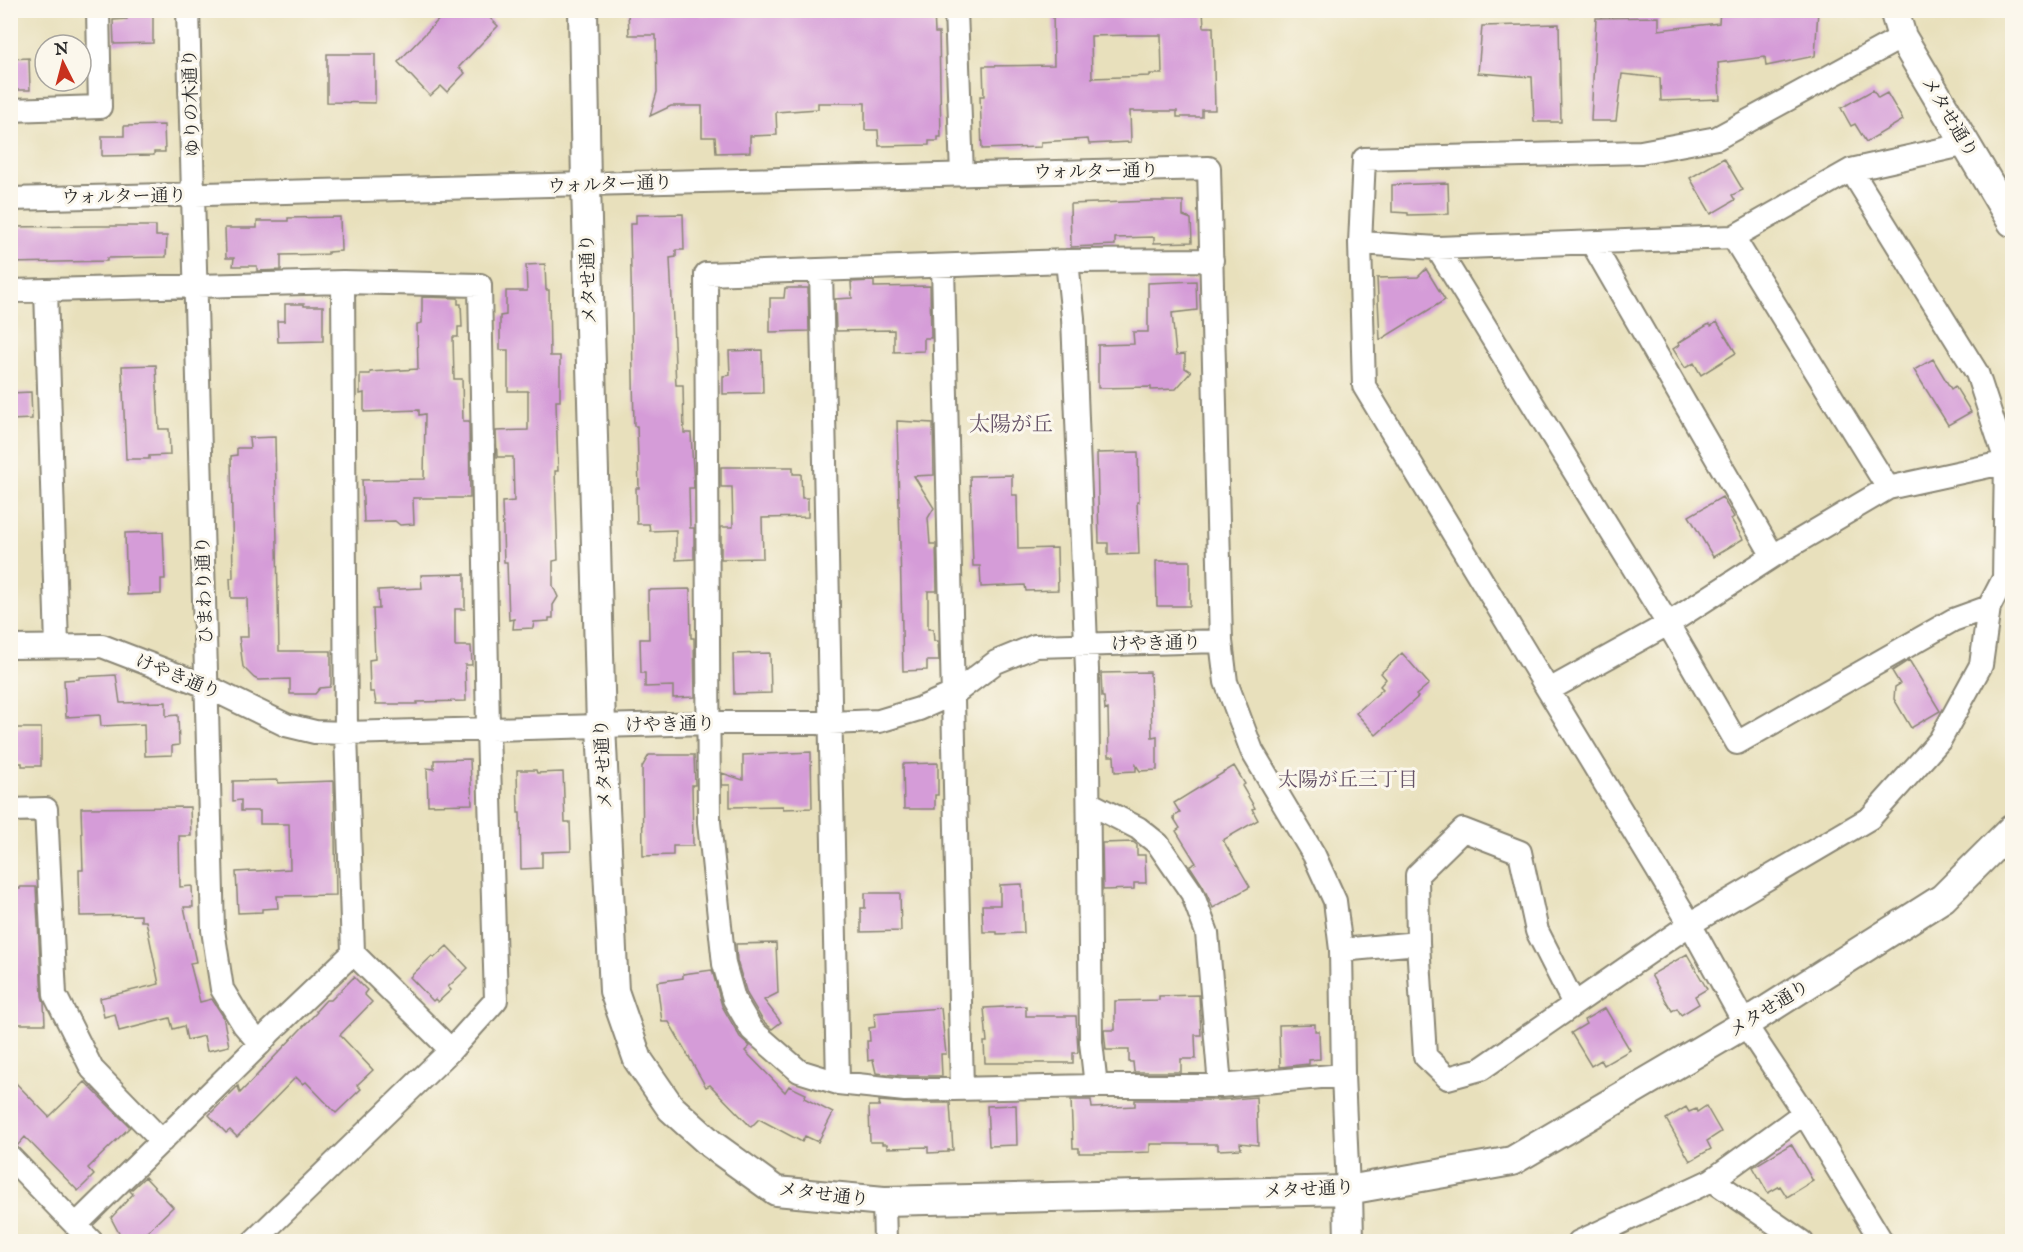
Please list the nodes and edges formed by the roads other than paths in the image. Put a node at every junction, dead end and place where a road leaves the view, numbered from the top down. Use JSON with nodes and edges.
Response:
{"nodes":[{"id":1,"x":98,"y":10,"type":"edge"},
{"id":2,"x":188,"y":10,"type":"edge"},
{"id":3,"x":584,"y":10,"type":"edge"},
{"id":4,"x":956,"y":10,"type":"edge"},
{"id":5,"x":1898,"y":24,"type":"edge"},
{"id":6,"x":10,"y":110,"type":"edge"},
{"id":7,"x":1967,"y":144,"type":"junction"},
{"id":8,"x":1851,"y":170,"type":"junction"},
{"id":9,"x":962,"y":175,"type":"junction"},
{"id":10,"x":586,"y":184,"type":"junction"},
{"id":11,"x":193,"y":195,"type":"junction"},
{"id":12,"x":10,"y":199,"type":"edge"},
{"id":13,"x":2013,"y":222,"type":"edge"},
{"id":14,"x":1733,"y":237,"type":"junction"},
{"id":15,"x":1360,"y":243,"type":"junction"},
{"id":16,"x":1592,"y":243,"type":"junction"},
{"id":17,"x":1437,"y":248,"type":"junction"},
{"id":18,"x":1212,"y":260,"type":"junction"},
{"id":19,"x":1067,"y":261,"type":"junction"},
{"id":20,"x":943,"y":266,"type":"junction"},
{"id":21,"x":821,"y":270,"type":"junction"},
{"id":22,"x":343,"y":282,"type":"junction"},
{"id":23,"x":196,"y":287,"type":"junction"},
{"id":24,"x":46,"y":290,"type":"junction"},
{"id":25,"x":10,"y":291,"type":"edge"},
{"id":26,"x":2009,"y":461,"type":"edge"},
{"id":27,"x":1888,"y":488,"type":"junction"},
{"id":28,"x":1773,"y":556,"type":"junction"},
{"id":29,"x":1989,"y":607,"type":"junction"},
{"id":30,"x":1668,"y":624,"type":"junction"},
{"id":31,"x":1221,"y":641,"type":"junction"},
{"id":32,"x":1086,"y":644,"type":"junction"},
{"id":33,"x":57,"y":646,"type":"junction"},
{"id":34,"x":10,"y":647,"type":"edge"},
{"id":35,"x":206,"y":686,"type":"junction"},
{"id":36,"x":1549,"y":690,"type":"junction"},
{"id":37,"x":953,"y":694,"type":"junction"},
{"id":38,"x":708,"y":723,"type":"junction"},
{"id":39,"x":830,"y":723,"type":"junction"},
{"id":40,"x":601,"y":726,"type":"junction"},
{"id":41,"x":489,"y":729,"type":"junction"},
{"id":42,"x":346,"y":733,"type":"junction"},
{"id":43,"x":1089,"y":803,"type":"junction"},
{"id":44,"x":10,"y":810,"type":"edge"},
{"id":45,"x":2013,"y":829,"type":"edge"},
{"id":46,"x":1690,"y":924,"type":"junction"},
{"id":47,"x":1418,"y":943,"type":"junction"},
{"id":48,"x":1341,"y":950,"type":"junction"},
{"id":49,"x":354,"y":953,"type":"junction"},
{"id":50,"x":1574,"y":1004,"type":"junction"},
{"id":51,"x":1745,"y":1024,"type":"junction"},
{"id":52,"x":260,"y":1044,"type":"junction"},
{"id":53,"x":451,"y":1050,"type":"junction"},
{"id":54,"x":1343,"y":1075,"type":"junction"},
{"id":55,"x":838,"y":1083,"type":"junction"},
{"id":56,"x":1096,"y":1086,"type":"junction"},
{"id":57,"x":1220,"y":1086,"type":"junction"},
{"id":58,"x":962,"y":1089,"type":"junction"},
{"id":59,"x":1804,"y":1113,"type":"junction"},
{"id":60,"x":162,"y":1141,"type":"junction"},
{"id":61,"x":10,"y":1156,"type":"edge"},
{"id":62,"x":1712,"y":1180,"type":"junction"},
{"id":63,"x":1348,"y":1190,"type":"junction"},
{"id":64,"x":884,"y":1201,"type":"junction"},
{"id":65,"x":84,"y":1233,"type":"edge"},
{"id":66,"x":253,"y":1242,"type":"edge"},
{"id":67,"x":885,"y":1242,"type":"edge"},
{"id":68,"x":1350,"y":1242,"type":"edge"},
{"id":69,"x":1579,"y":1242,"type":"edge"},
{"id":70,"x":1802,"y":1242,"type":"edge"},
{"id":71,"x":1882,"y":1242,"type":"edge"}],
"edges":[{"from":1,"to":6,"type":"street"},
{"from":2,"to":11,"type":"street","name":"ゆりの木通り"},
{"from":3,"to":10,"type":"street","name":"メタせ通り"},
{"from":4,"to":9,"type":"street"},
{"from":5,"to":7,"type":"street","name":"メタせ通り"},
{"from":5,"to":15,"type":"street"},
{"from":7,"to":8,"type":"street"},
{"from":7,"to":13,"type":"street","name":"メタせ通り"},
{"from":8,"to":14,"type":"street"},
{"from":8,"to":26,"type":"street"},
{"from":9,"to":10,"type":"street","name":"ウォルター通り"},
{"from":9,"to":18,"type":"street","name":"ウォルター通り"},
{"from":10,"to":11,"type":"street","name":"ウォルター通り"},
{"from":10,"to":40,"type":"street","name":"メタせ通り"},
{"from":11,"to":12,"type":"street","name":"ウォルター通り"},
{"from":11,"to":23,"type":"street","name":"ひまわり通り"},
{"from":14,"to":16,"type":"street"},
{"from":14,"to":27,"type":"street"},
{"from":15,"to":17,"type":"street"},
{"from":15,"to":36,"type":"street"},
{"from":16,"to":17,"type":"street"},
{"from":16,"to":28,"type":"street"},
{"from":17,"to":30,"type":"street"},
{"from":18,"to":19,"type":"street"},
{"from":18,"to":31,"type":"street"},
{"from":19,"to":20,"type":"street"},
{"from":19,"to":32,"type":"street"},
{"from":20,"to":21,"type":"street"},
{"from":20,"to":37,"type":"street"},
{"from":21,"to":38,"type":"street"},
{"from":21,"to":39,"type":"street"},
{"from":22,"to":23,"type":"street"},
{"from":22,"to":41,"type":"street"},
{"from":22,"to":42,"type":"street"},
{"from":23,"to":24,"type":"street"},
{"from":23,"to":35,"type":"street","name":"ひまわり通り"},
{"from":24,"to":25,"type":"street"},
{"from":24,"to":33,"type":"street"},
{"from":26,"to":27,"type":"street"},
{"from":26,"to":29,"type":"street"},
{"from":27,"to":28,"type":"street"},
{"from":28,"to":30,"type":"street"},
{"from":29,"to":30,"type":"street"},
{"from":29,"to":46,"type":"street"},
{"from":30,"to":36,"type":"street"},
{"from":31,"to":32,"type":"street","name":"けやき通り"},
{"from":31,"to":48,"type":"street"},
{"from":32,"to":37,"type":"street","name":"けやき通り"},
{"from":32,"to":43,"type":"street"},
{"from":33,"to":34,"type":"street","name":"けやき通り"},
{"from":33,"to":35,"type":"street","name":"けやき通り"},
{"from":35,"to":42,"type":"street","name":"けやき通り"},
{"from":35,"to":52,"type":"street","name":"ひまわり通り"},
{"from":36,"to":46,"type":"street"},
{"from":37,"to":39,"type":"street","name":"けやき通り"},
{"from":37,"to":58,"type":"street"},
{"from":38,"to":39,"type":"street","name":"けやき通り"},
{"from":38,"to":40,"type":"street","name":"けやき通り"},
{"from":38,"to":55,"type":"street"},
{"from":39,"to":55,"type":"street"},
{"from":40,"to":41,"type":"street","name":"けやき通り"},
{"from":40,"to":64,"type":"street","name":"メタせ通り"},
{"from":41,"to":42,"type":"street","name":"けやき通り"},
{"from":41,"to":53,"type":"street"},
{"from":42,"to":49,"type":"street"},
{"from":43,"to":56,"type":"street"},
{"from":43,"to":57,"type":"street"},
{"from":44,"to":60,"type":"street"},
{"from":45,"to":51,"type":"street","name":"メタせ通り"},
{"from":46,"to":50,"type":"street"},
{"from":46,"to":51,"type":"street"},
{"from":47,"to":48,"type":"street"},
{"from":47,"to":50,"type":"street"},
{"from":47,"to":50,"type":"street"},
{"from":48,"to":54,"type":"street"},
{"from":49,"to":52,"type":"street"},
{"from":49,"to":53,"type":"street"},
{"from":51,"to":59,"type":"street"},
{"from":51,"to":63,"type":"street","name":"メタせ通り"},
{"from":52,"to":60,"type":"street"},
{"from":53,"to":66,"type":"street"},
{"from":54,"to":57,"type":"street"},
{"from":54,"to":63,"type":"street"},
{"from":55,"to":58,"type":"street"},
{"from":56,"to":57,"type":"street"},
{"from":56,"to":58,"type":"street"},
{"from":59,"to":62,"type":"street"},
{"from":59,"to":71,"type":"street"},
{"from":60,"to":65,"type":"street"},
{"from":61,"to":65,"type":"street"},
{"from":62,"to":69,"type":"street"},
{"from":62,"to":70,"type":"street"},
{"from":63,"to":64,"type":"street","name":"メタせ通り"},
{"from":63,"to":68,"type":"street"},
{"from":64,"to":67,"type":"street"}]}
